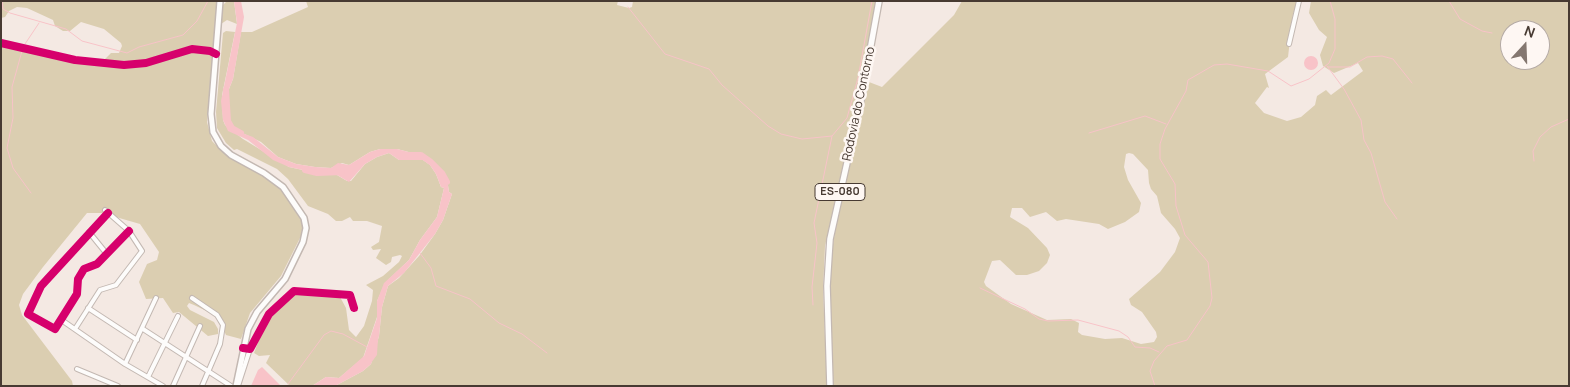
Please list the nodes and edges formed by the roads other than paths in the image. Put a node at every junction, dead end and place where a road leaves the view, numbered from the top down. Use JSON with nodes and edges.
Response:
{"nodes":[{"id":1,"x":220,"y":1,"type":"edge"},
{"id":2,"x":879,"y":1,"type":"edge"},
{"id":3,"x":1299,"y":1,"type":"edge"},
{"id":4,"x":1,"y":43,"type":"edge"},
{"id":5,"x":1289,"y":44,"type":"dead end"},
{"id":6,"x":216,"y":54,"type":"junction"},
{"id":7,"x":129,"y":231,"type":"junction"},
{"id":8,"x":89,"y":232,"type":"junction"},
{"id":9,"x":106,"y":253,"type":"junction"},
{"id":10,"x":156,"y":298,"type":"dead end"},
{"id":11,"x":192,"y":298,"type":"dead end"},
{"id":12,"x":88,"y":308,"type":"junction"},
{"id":13,"x":354,"y":308,"type":"dead end"},
{"id":14,"x":178,"y":316,"type":"dead end"},
{"id":15,"x":63,"y":321,"type":"junction"},
{"id":16,"x":200,"y":326,"type":"dead end"},
{"id":17,"x":143,"y":328,"type":"junction"},
{"id":18,"x":75,"y":329,"type":"junction"},
{"id":19,"x":137,"y":340,"type":"junction"},
{"id":20,"x":165,"y":343,"type":"junction"},
{"id":21,"x":243,"y":348,"type":"junction"},
{"id":22,"x":250,"y":349,"type":"junction"},
{"id":23,"x":187,"y":357,"type":"junction"},
{"id":24,"x":125,"y":364,"type":"junction"},
{"id":25,"x":77,"y":369,"type":"dead end"},
{"id":26,"x":208,"y":371,"type":"junction"},
{"id":27,"x":148,"y":377,"type":"junction"},
{"id":28,"x":118,"y":386,"type":"edge"},
{"id":29,"x":163,"y":386,"type":"edge"},
{"id":30,"x":173,"y":386,"type":"edge"},
{"id":31,"x":202,"y":386,"type":"edge"},
{"id":32,"x":231,"y":386,"type":"edge"},
{"id":33,"x":237,"y":386,"type":"edge"},
{"id":34,"x":830,"y":386,"type":"edge"}],
"edges":[{"from":1,"to":6,"type":"main road"},
{"from":2,"to":34,"type":"main road","name":"Rodovia do Contorno","number":"ES-080"},
{"from":3,"to":5,"type":"street"},
{"from":4,"to":6,"type":"street"},
{"from":6,"to":21,"type":"main road"},
{"from":7,"to":8,"type":"street"},
{"from":7,"to":9,"type":"street"},
{"from":7,"to":12,"type":"street"},
{"from":8,"to":9,"type":"street"},
{"from":8,"to":15,"type":"street"},
{"from":9,"to":15,"type":"street"},
{"from":10,"to":17,"type":"street"},
{"from":11,"to":26,"type":"street"},
{"from":12,"to":18,"type":"street"},
{"from":12,"to":19,"type":"street"},
{"from":13,"to":22,"type":"street"},
{"from":14,"to":20,"type":"street"},
{"from":15,"to":18,"type":"street"},
{"from":16,"to":23,"type":"street"},
{"from":17,"to":19,"type":"street"},
{"from":17,"to":20,"type":"street"},
{"from":18,"to":24,"type":"street"},
{"from":19,"to":24,"type":"street"},
{"from":20,"to":23,"type":"street"},
{"from":20,"to":27,"type":"street"},
{"from":21,"to":22,"type":"street"},
{"from":21,"to":33,"type":"main road"},
{"from":22,"to":33,"type":"street"},
{"from":23,"to":26,"type":"street"},
{"from":23,"to":30,"type":"street"},
{"from":24,"to":27,"type":"street"},
{"from":25,"to":28,"type":"street"},
{"from":26,"to":31,"type":"street"},
{"from":26,"to":32,"type":"street"},
{"from":27,"to":29,"type":"street"}]}
